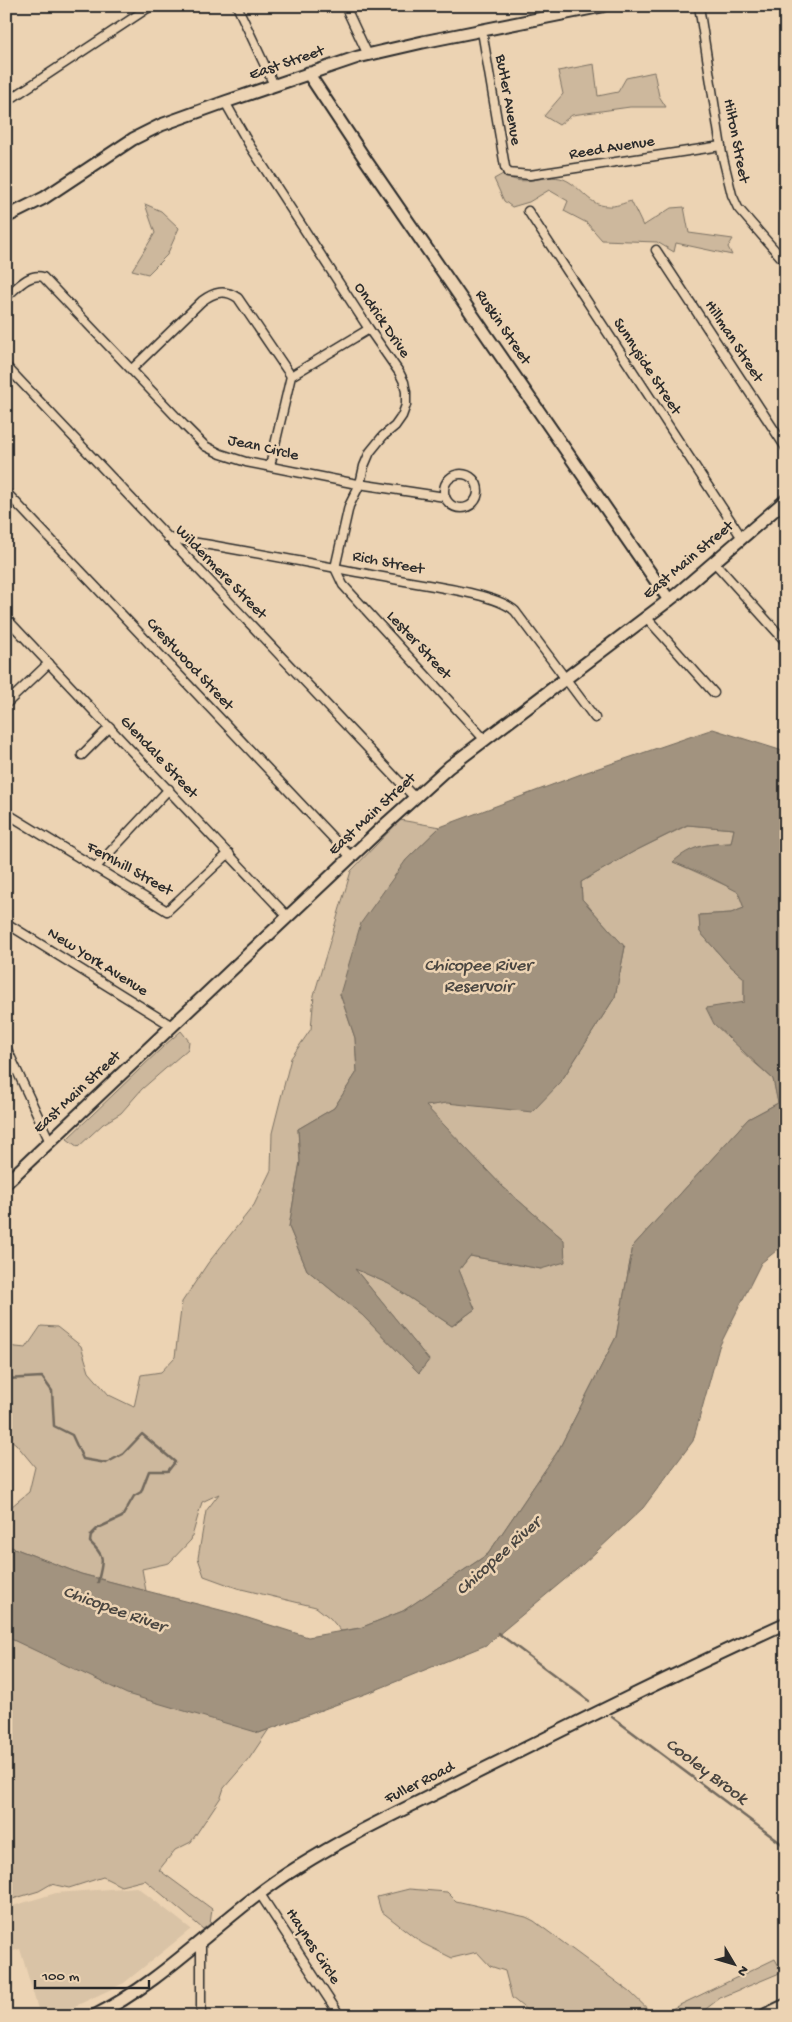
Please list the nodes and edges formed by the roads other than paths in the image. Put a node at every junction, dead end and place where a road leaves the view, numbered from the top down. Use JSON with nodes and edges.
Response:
{"nodes":[{"id":1,"x":151,"y":6,"type":"edge"},
{"id":2,"x":238,"y":6,"type":"edge"},
{"id":3,"x":345,"y":6,"type":"edge"},
{"id":4,"x":602,"y":6,"type":"edge"},
{"id":5,"x":699,"y":6,"type":"edge"},
{"id":6,"x":560,"y":10,"type":"edge"},
{"id":7,"x":482,"y":30,"type":"junction"},
{"id":8,"x":368,"y":55,"type":"junction"},
{"id":9,"x":308,"y":74,"type":"junction"},
{"id":10,"x":274,"y":85,"type":"junction"},
{"id":11,"x":6,"y":102,"type":"edge"},
{"id":12,"x":225,"y":102,"type":"junction"},
{"id":13,"x":721,"y":146,"type":"junction"},
{"id":14,"x":508,"y":173,"type":"joint"},
{"id":15,"x":528,"y":211,"type":"dead end"},
{"id":16,"x":6,"y":217,"type":"edge"},
{"id":17,"x":656,"y":250,"type":"dead end"},
{"id":18,"x":786,"y":263,"type":"edge"},
{"id":19,"x":6,"y":297,"type":"edge"},
{"id":20,"x":369,"y":329,"type":"junction"},
{"id":21,"x":6,"y":366,"type":"edge"},
{"id":22,"x":132,"y":369,"type":"junction"},
{"id":23,"x":290,"y":376,"type":"junction"},
{"id":24,"x":786,"y":448,"type":"edge"},
{"id":25,"x":270,"y":466,"type":"junction"},
{"id":26,"x":360,"y":484,"type":"junction"},
{"id":27,"x":6,"y":492,"type":"edge"},
{"id":28,"x":445,"y":497,"type":"junction"},
{"id":29,"x":784,"y":505,"type":"edge"},
{"id":30,"x":168,"y":538,"type":"junction"},
{"id":31,"x":742,"y":538,"type":"junction"},
{"id":32,"x":714,"y":562,"type":"junction"},
{"id":33,"x":335,"y":568,"type":"junction"},
{"id":34,"x":669,"y":600,"type":"junction"},
{"id":35,"x":646,"y":617,"type":"junction"},
{"id":36,"x":6,"y":618,"type":"edge"},
{"id":37,"x":786,"y":642,"type":"edge"},
{"id":38,"x":49,"y":663,"type":"junction"},
{"id":39,"x":567,"y":678,"type":"junction"},
{"id":40,"x":714,"y":693,"type":"dead end"},
{"id":41,"x":6,"y":704,"type":"edge"},
{"id":42,"x":595,"y":718,"type":"dead end"},
{"id":43,"x":110,"y":727,"type":"junction"},
{"id":44,"x":485,"y":740,"type":"junction"},
{"id":45,"x":82,"y":755,"type":"dead end"},
{"id":46,"x":168,"y":789,"type":"junction"},
{"id":47,"x":415,"y":798,"type":"junction"},
{"id":48,"x":6,"y":813,"type":"edge"},
{"id":49,"x":229,"y":853,"type":"junction"},
{"id":50,"x":351,"y":857,"type":"junction"},
{"id":51,"x":95,"y":868,"type":"junction"},
{"id":52,"x":288,"y":917,"type":"junction"},
{"id":53,"x":6,"y":923,"type":"edge"},
{"id":54,"x":172,"y":1026,"type":"junction"},
{"id":55,"x":6,"y":1048,"type":"edge"},
{"id":56,"x":50,"y":1142,"type":"junction"},
{"id":57,"x":6,"y":1183,"type":"edge"},
{"id":58,"x":786,"y":1623,"type":"edge"},
{"id":59,"x":260,"y":1894,"type":"junction"},
{"id":60,"x":201,"y":1940,"type":"junction"},
{"id":61,"x":786,"y":2007,"type":"edge"},
{"id":62,"x":94,"y":2016,"type":"edge"},
{"id":63,"x":201,"y":2016,"type":"edge"},
{"id":64,"x":340,"y":2016,"type":"edge"},
{"id":65,"x":767,"y":2016,"type":"edge"}],
"edges":[{"from":1,"to":11,"type":"street"},
{"from":2,"to":10,"type":"street"},
{"from":3,"to":8,"type":"street"},
{"from":4,"to":6,"type":"main road","name":"East Street"},
{"from":5,"to":13,"type":"street","name":"Hilton Street"},
{"from":6,"to":7,"type":"main road","name":"East Street"},
{"from":7,"to":8,"type":"main road","name":"East Street"},
{"from":7,"to":14,"type":"street","name":"Butler Avenue"},
{"from":8,"to":9,"type":"main road","name":"East Street"},
{"from":9,"to":10,"type":"main road","name":"East Street"},
{"from":9,"to":34,"type":"main road","name":"Ruskin Street"},
{"from":10,"to":12,"type":"main road","name":"East Street"},
{"from":12,"to":16,"type":"main road","name":"East Street"},
{"from":12,"to":20,"type":"street","name":"Ondrick Drive"},
{"from":13,"to":14,"type":"street","name":"Reed Avenue"},
{"from":13,"to":18,"type":"street","name":"Hilton Street"},
{"from":15,"to":31,"type":"street","name":"Sunnyside Street"},
{"from":17,"to":24,"type":"street","name":"Hillman Street"},
{"from":19,"to":22,"type":"street","name":"Jean Circle"},
{"from":20,"to":23,"type":"street"},
{"from":20,"to":26,"type":"street","name":"Ondrick Drive"},
{"from":21,"to":30,"type":"street","name":"Wildermere Street"},
{"from":22,"to":23,"type":"street"},
{"from":22,"to":25,"type":"street","name":"Jean Circle"},
{"from":23,"to":25,"type":"street"},
{"from":25,"to":26,"type":"street","name":"Jean Circle"},
{"from":26,"to":28,"type":"street","name":"Jean Circle"},
{"from":26,"to":33,"type":"street","name":"Ondrick Drive"},
{"from":27,"to":50,"type":"street","name":"Crestwood Street"},
{"from":28,"to":28,"type":"street","name":"Jean Circle"},
{"from":29,"to":31,"type":"main road","name":"East Main Street"},
{"from":30,"to":33,"type":"street","name":"Rich Street"},
{"from":30,"to":47,"type":"street","name":"Wildermere Street"},
{"from":31,"to":32,"type":"main road","name":"East Main Street"},
{"from":32,"to":34,"type":"main road","name":"East Main Street"},
{"from":32,"to":37,"type":"street"},
{"from":33,"to":39,"type":"street","name":"Rich Street"},
{"from":33,"to":44,"type":"street","name":"Lester Street"},
{"from":34,"to":35,"type":"main road","name":"East Main Street"},
{"from":35,"to":39,"type":"main road","name":"East Main Street"},
{"from":35,"to":40,"type":"street"},
{"from":36,"to":38,"type":"street","name":"Glendale Street"},
{"from":38,"to":41,"type":"street"},
{"from":38,"to":43,"type":"street","name":"Glendale Street"},
{"from":39,"to":42,"type":"street","name":"Rich Street"},
{"from":39,"to":44,"type":"main road","name":"East Main Street"},
{"from":43,"to":45,"type":"street"},
{"from":43,"to":46,"type":"street","name":"Glendale Street"},
{"from":44,"to":47,"type":"main road","name":"East Main Street"},
{"from":46,"to":49,"type":"street","name":"Glendale Street"},
{"from":46,"to":51,"type":"street"},
{"from":47,"to":50,"type":"main road","name":"East Main Street"},
{"from":48,"to":51,"type":"street","name":"Fernhill Street"},
{"from":49,"to":51,"type":"street","name":"Fernhill Street"},
{"from":49,"to":52,"type":"street","name":"Glendale Street"},
{"from":50,"to":52,"type":"main road","name":"East Main Street"},
{"from":52,"to":54,"type":"main road","name":"East Main Street"},
{"from":53,"to":54,"type":"street","name":"New York Avenue"},
{"from":54,"to":56,"type":"main road","name":"East Main Street"},
{"from":55,"to":56,"type":"street"},
{"from":56,"to":57,"type":"main road","name":"East Main Street"},
{"from":58,"to":59,"type":"main road","name":"Fuller Road"},
{"from":59,"to":60,"type":"main road","name":"Fuller Road"},
{"from":59,"to":64,"type":"street","name":"Haynes Circle"},
{"from":60,"to":62,"type":"main road","name":"Fuller Road"},
{"from":60,"to":63,"type":"street"},
{"from":61,"to":65,"type":"highway"}]}
